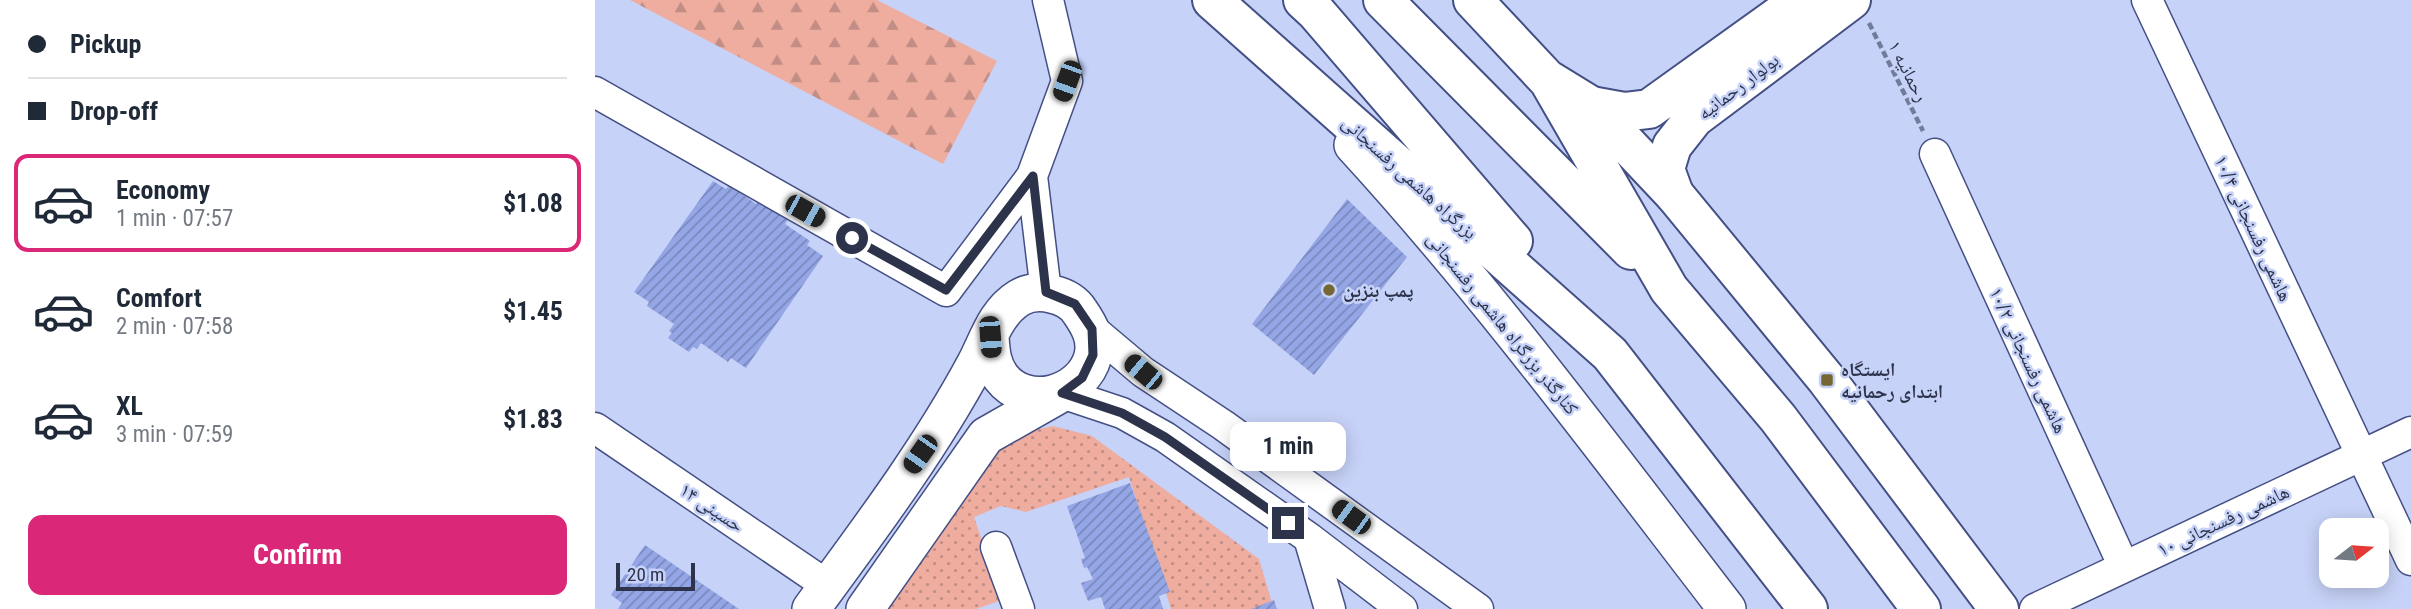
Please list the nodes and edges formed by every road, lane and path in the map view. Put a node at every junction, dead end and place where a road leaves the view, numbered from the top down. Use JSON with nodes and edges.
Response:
{"nodes":[{"id":1,"x":1048,"y":0,"type":"edge"},
{"id":2,"x":1212,"y":0,"type":"edge"},
{"id":3,"x":1303,"y":0,"type":"edge"},
{"id":4,"x":1383,"y":0,"type":"edge"},
{"id":5,"x":1473,"y":0,"type":"edge"},
{"id":6,"x":1801,"y":0,"type":"edge"},
{"id":7,"x":2147,"y":0,"type":"edge"},
{"id":8,"x":1857,"y":6,"type":"edge"},
{"id":9,"x":1265,"y":48,"type":"junction"},
{"id":10,"x":1547,"y":79,"type":"junction"},
{"id":11,"x":595,"y":92,"type":"edge"},
{"id":12,"x":1591,"y":106,"type":"junction"},
{"id":13,"x":1935,"y":154,"type":"joint"},
{"id":14,"x":1033,"y":176,"type":"junction"},
{"id":15,"x":1674,"y":194,"type":"junction"},
{"id":16,"x":1669,"y":289,"type":"junction"},
{"id":17,"x":1046,"y":292,"type":"junction"},
{"id":18,"x":1092,"y":329,"type":"junction"},
{"id":19,"x":990,"y":337,"type":"junction"},
{"id":20,"x":1610,"y":354,"type":"junction"},
{"id":21,"x":1062,"y":393,"type":"junction"},
{"id":22,"x":595,"y":428,"type":"edge"},
{"id":23,"x":2411,"y":432,"type":"edge"},
{"id":24,"x":2361,"y":456,"type":"junction"},
{"id":25,"x":1309,"y":538,"type":"junction"},
{"id":26,"x":996,"y":547,"type":"dead end"},
{"id":27,"x":2411,"y":560,"type":"edge"},
{"id":28,"x":2124,"y":567,"type":"junction"},
{"id":29,"x":820,"y":597,"type":"edge"},
{"id":30,"x":865,"y":609,"type":"edge"},
{"id":31,"x":1019,"y":609,"type":"edge"},
{"id":32,"x":1330,"y":609,"type":"edge"},
{"id":33,"x":1402,"y":609,"type":"edge"},
{"id":34,"x":1478,"y":609,"type":"edge"},
{"id":35,"x":1727,"y":609,"type":"edge"},
{"id":36,"x":1808,"y":609,"type":"edge"},
{"id":37,"x":1921,"y":609,"type":"edge"},
{"id":38,"x":1999,"y":609,"type":"edge"},
{"id":39,"x":2035,"y":609,"type":"edge"}],
"edges":[{"from":1,"to":14,"type":"street"},
{"from":2,"to":9,"type":"main road","name":"بزرگراه هاشمی رفسنجانی"},
{"from":3,"to":20,"type":"main road","name":"بزرگراه هاشمی رفسنجانی"},
{"from":4,"to":16,"type":"main road"},
{"from":5,"to":10,"type":"main road"},
{"from":6,"to":12,"type":"main road","name":"بولوار رحمانیه"},
{"from":7,"to":24,"type":"street","name":"هاشمی رفسنجانی ۱۰/۴"},
{"from":8,"to":13,"type":"path","name":"رحمانیه ۱"},
{"from":8,"to":15,"type":"main road","name":"بولوار رحمانیه"},
{"from":9,"to":20,"type":"main road","name":"بزرگراه هاشمی رفسنجانی"},
{"from":9,"to":35,"type":"street","name":"کنارگذر بزرگراه هاشمی رفسنجانی"},
{"from":10,"to":12,"type":"main road"},
{"from":10,"to":16,"type":"main road"},
{"from":11,"to":14,"type":"street"},
{"from":12,"to":15,"type":"main road"},
{"from":13,"to":28,"type":"street","name":"هاشمی رفسنجانی ۱۰/۲"},
{"from":14,"to":17,"type":"street"},
{"from":15,"to":38,"type":"main road"},
{"from":16,"to":37,"type":"main road"},
{"from":17,"to":18,"type":"street"},
{"from":17,"to":19,"type":"street"},
{"from":18,"to":21,"type":"street"},
{"from":18,"to":34,"type":"street"},
{"from":19,"to":21,"type":"street"},
{"from":19,"to":29,"type":"street"},
{"from":20,"to":36,"type":"main road","name":"بزرگراه هاشمی رفسنجانی"},
{"from":21,"to":25,"type":"street"},
{"from":21,"to":30,"type":"street"},
{"from":22,"to":29,"type":"street","name":"حسینی ۱۴"},
{"from":23,"to":24,"type":"street","name":"هاشمی رفسنجانی ۱۰"},
{"from":24,"to":27,"type":"street","name":"هاشمی رفسنجانی ۱۰/۴"},
{"from":24,"to":28,"type":"street","name":"هاشمی رفسنجانی ۱۰"},
{"from":25,"to":32,"type":"street"},
{"from":25,"to":33,"type":"street"},
{"from":26,"to":31,"type":"street"},
{"from":28,"to":39,"type":"street","name":"هاشمی رفسنجانی ۱۰"}]}
